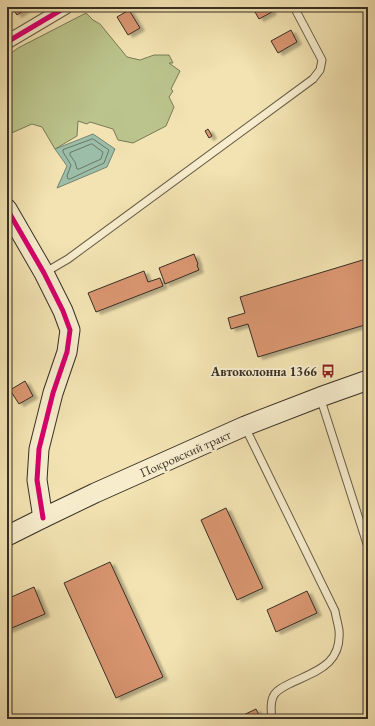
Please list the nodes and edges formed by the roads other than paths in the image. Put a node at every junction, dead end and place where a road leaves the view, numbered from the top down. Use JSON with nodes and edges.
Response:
{"nodes":[{"id":1,"x":66,"y":7,"type":"edge"},
{"id":2,"x":294,"y":7,"type":"edge"},
{"id":3,"x":7,"y":42,"type":"edge"},
{"id":4,"x":7,"y":209,"type":"edge"},
{"id":5,"x":44,"y":273,"type":"junction"},
{"id":6,"x":368,"y":380,"type":"edge"},
{"id":7,"x":320,"y":397,"type":"junction"},
{"id":8,"x":245,"y":426,"type":"junction"},
{"id":9,"x":42,"y":518,"type":"junction"},
{"id":10,"x":7,"y":536,"type":"edge"},
{"id":11,"x":368,"y":547,"type":"edge"},
{"id":12,"x":272,"y":719,"type":"edge"}],
"edges":[{"from":1,"to":3,"type":"street"},
{"from":2,"to":5,"type":"lane"},
{"from":4,"to":5,"type":"main road"},
{"from":5,"to":9,"type":"main road"},
{"from":6,"to":7,"type":"main road","name":"Покровский тракт"},
{"from":7,"to":8,"type":"main road","name":"Покровский тракт"},
{"from":7,"to":11,"type":"lane"},
{"from":8,"to":9,"type":"main road","name":"Покровский тракт"},
{"from":8,"to":12,"type":"lane"},
{"from":9,"to":10,"type":"main road","name":"Покровский тракт"}]}
